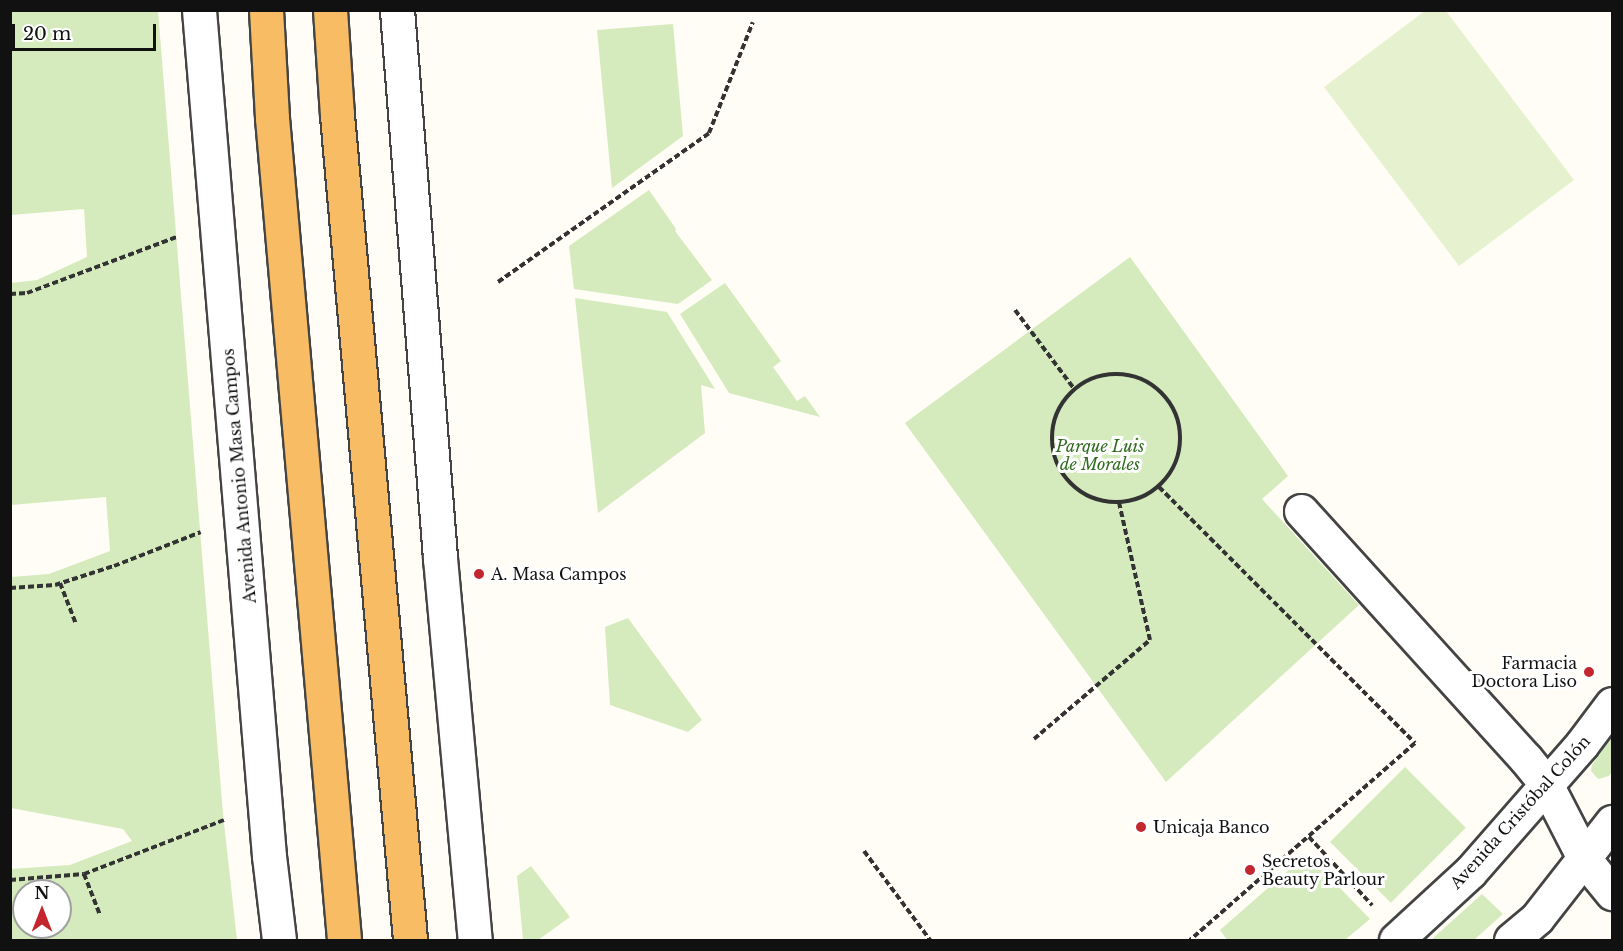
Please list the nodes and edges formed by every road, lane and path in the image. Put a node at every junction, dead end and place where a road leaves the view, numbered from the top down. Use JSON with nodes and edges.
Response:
{"nodes":[{"id":1,"x":199,"y":10,"type":"edge"},
{"id":2,"x":266,"y":10,"type":"edge"},
{"id":3,"x":330,"y":10,"type":"edge"},
{"id":4,"x":397,"y":10,"type":"edge"},
{"id":5,"x":753,"y":22,"type":"dead end"},
{"id":6,"x":218,"y":221,"type":"junction"},
{"id":7,"x":498,"y":282,"type":"dead end"},
{"id":8,"x":10,"y":294,"type":"edge"},
{"id":9,"x":1015,"y":310,"type":"dead end"},
{"id":10,"x":1075,"y":390,"type":"junction"},
{"id":11,"x":1159,"y":487,"type":"junction"},
{"id":12,"x":1119,"y":502,"type":"junction"},
{"id":13,"x":1301,"y":511,"type":"dead end"},
{"id":14,"x":242,"y":515,"type":"junction"},
{"id":15,"x":60,"y":583,"type":"junction"},
{"id":16,"x":10,"y":588,"type":"edge"},
{"id":17,"x":76,"y":624,"type":"dead end"},
{"id":18,"x":1612,"y":704,"type":"edge"},
{"id":19,"x":1034,"y":739,"type":"dead end"},
{"id":20,"x":1546,"y":784,"type":"junction"},
{"id":21,"x":265,"y":804,"type":"junction"},
{"id":22,"x":1612,"y":822,"type":"edge"},
{"id":23,"x":1309,"y":837,"type":"junction"},
{"id":24,"x":864,"y":851,"type":"dead end"},
{"id":25,"x":1585,"y":860,"type":"junction"},
{"id":26,"x":84,"y":874,"type":"junction"},
{"id":27,"x":10,"y":880,"type":"edge"},
{"id":28,"x":1612,"y":892,"type":"edge"},
{"id":29,"x":100,"y":915,"type":"dead end"},
{"id":30,"x":1399,"y":938,"type":"edge"},
{"id":31,"x":279,"y":940,"type":"edge"},
{"id":32,"x":344,"y":940,"type":"edge"},
{"id":33,"x":410,"y":940,"type":"edge"},
{"id":34,"x":475,"y":940,"type":"edge"},
{"id":35,"x":930,"y":940,"type":"edge"},
{"id":36,"x":1190,"y":940,"type":"edge"},
{"id":37,"x":1511,"y":940,"type":"edge"}],
"edges":[{"from":1,"to":6,"type":"street","name":"Avenida Antonio Masa Campos"},
{"from":2,"to":32,"type":"highway"},
{"from":3,"to":33,"type":"highway"},
{"from":4,"to":34,"type":"street"},
{"from":5,"to":7,"type":"path"},
{"from":6,"to":8,"type":"path"},
{"from":6,"to":14,"type":"street","name":"Avenida Antonio Masa Campos"},
{"from":9,"to":10,"type":"path"},
{"from":10,"to":11,"type":"path"},
{"from":10,"to":12,"type":"path"},
{"from":11,"to":12,"type":"path"},
{"from":11,"to":23,"type":"path"},
{"from":12,"to":19,"type":"path"},
{"from":13,"to":20,"type":"street"},
{"from":14,"to":15,"type":"path"},
{"from":14,"to":21,"type":"street","name":"Avenida Antonio Masa Campos"},
{"from":15,"to":16,"type":"path"},
{"from":15,"to":17,"type":"path"},
{"from":18,"to":20,"type":"street","name":"Avenida Cristóbal Colón"},
{"from":20,"to":25,"type":"street"},
{"from":20,"to":30,"type":"street","name":"Avenida Cristóbal Colón"},
{"from":21,"to":26,"type":"path"},
{"from":21,"to":31,"type":"street","name":"Avenida Antonio Masa Campos"},
{"from":22,"to":25,"type":"street"},
{"from":23,"to":30,"type":"path"},
{"from":23,"to":36,"type":"path"},
{"from":24,"to":35,"type":"path"},
{"from":25,"to":28,"type":"street"},
{"from":25,"to":37,"type":"street"},
{"from":26,"to":27,"type":"path"},
{"from":26,"to":29,"type":"path"}]}
